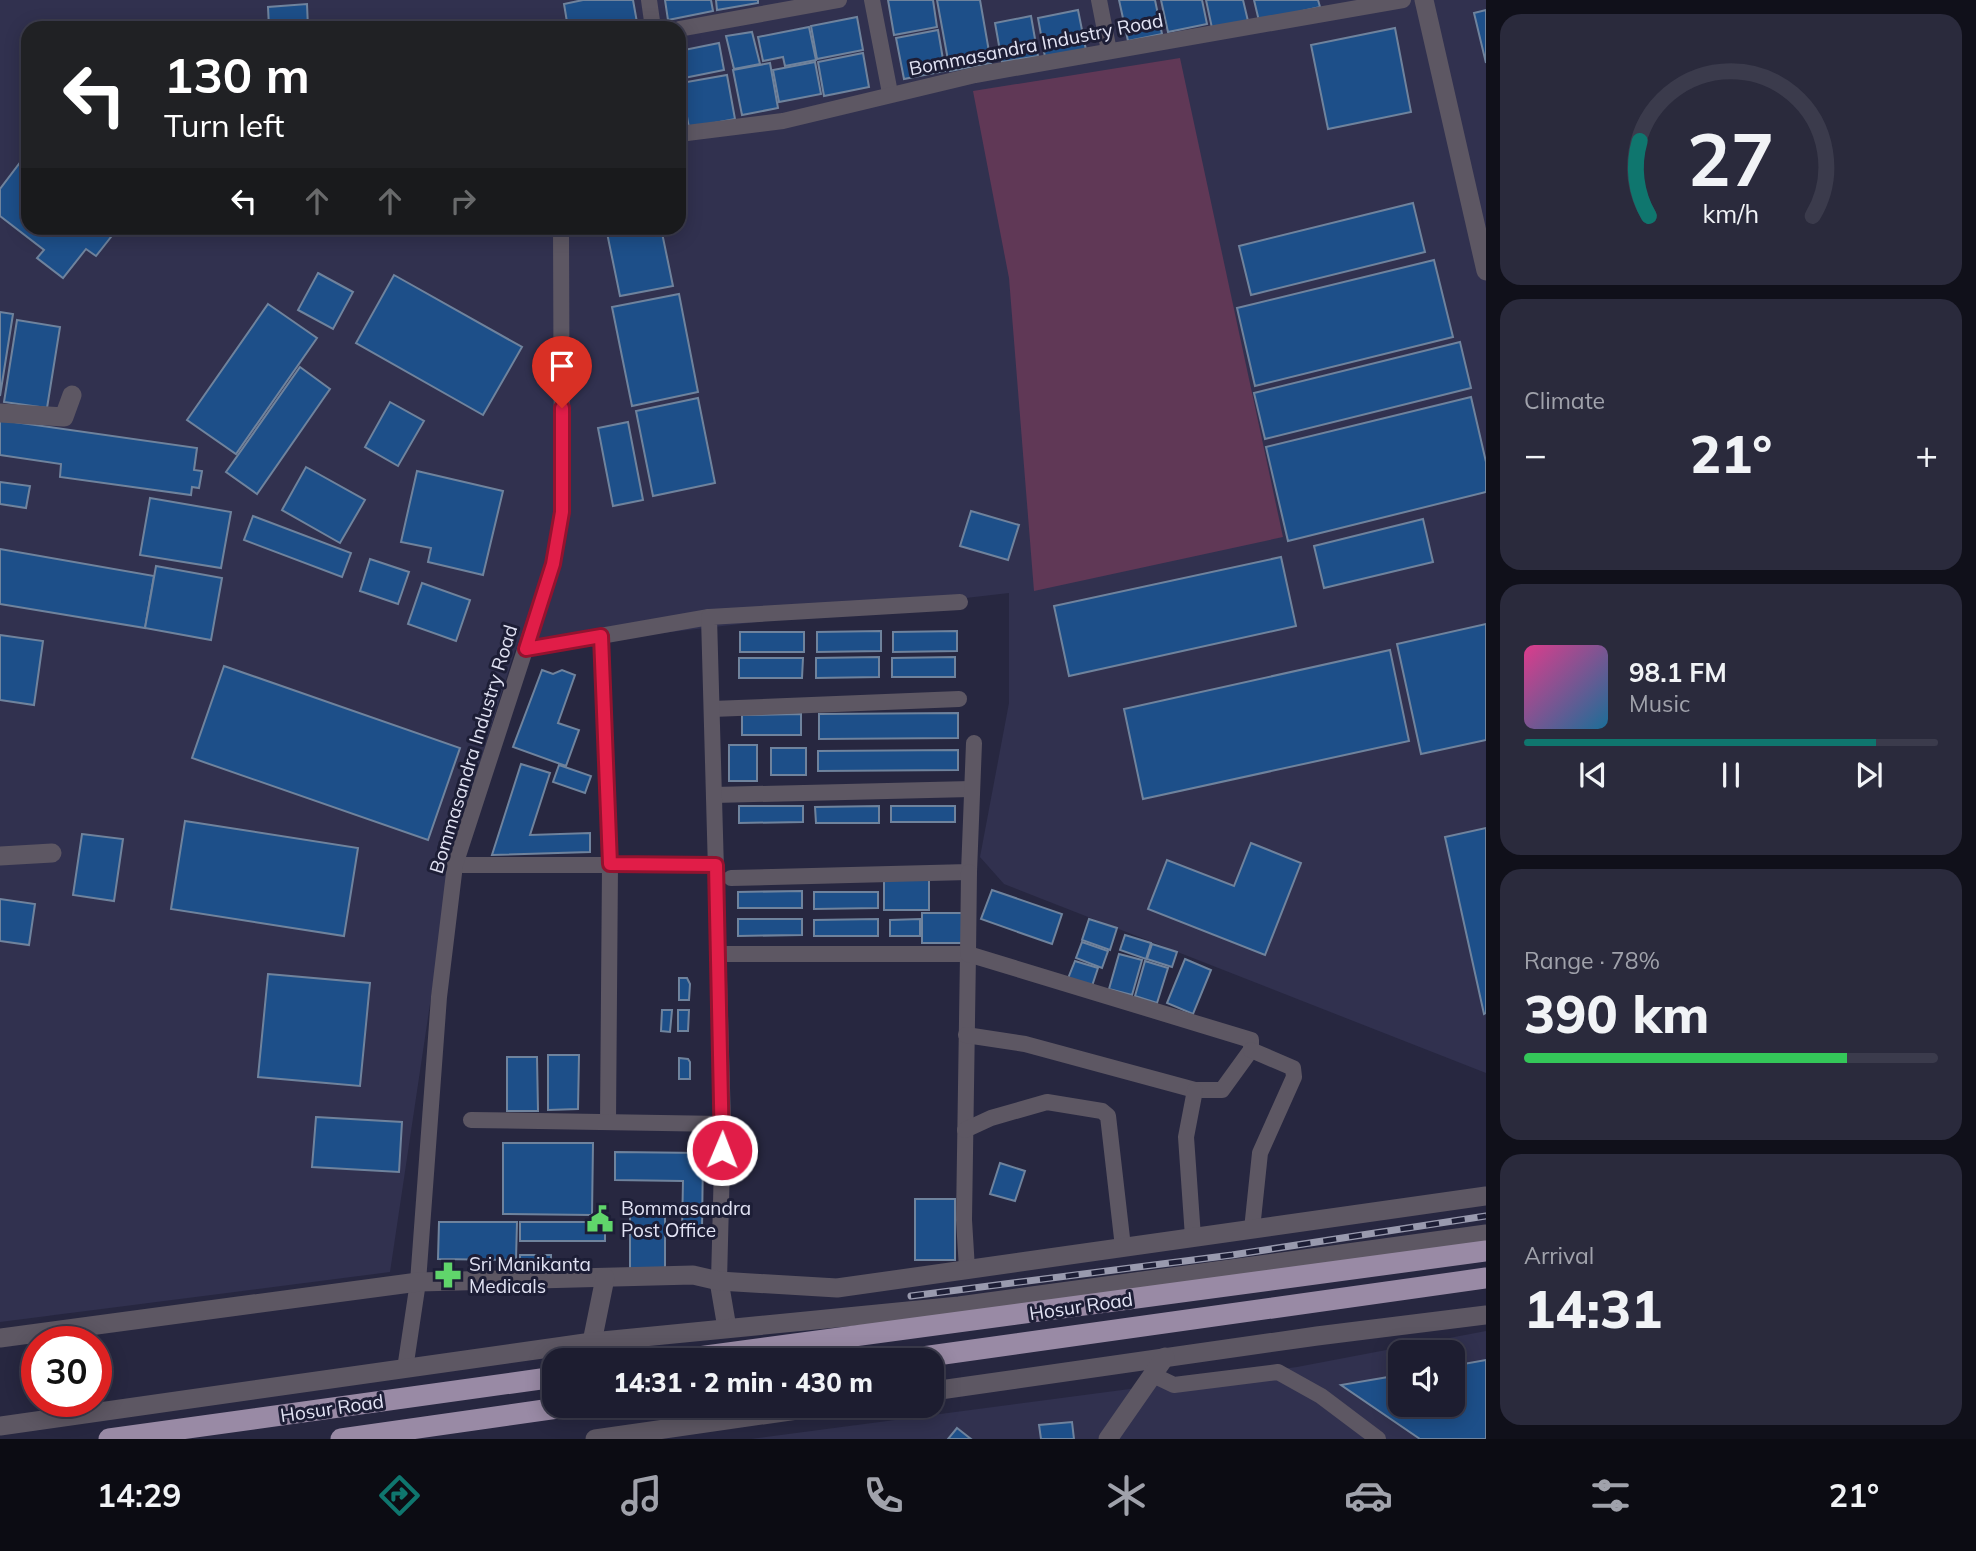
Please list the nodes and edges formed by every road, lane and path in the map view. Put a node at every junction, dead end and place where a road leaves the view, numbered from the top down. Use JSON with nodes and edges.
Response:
{"nodes":[{"id":1,"x":649,"y":0,"type":"edge"},
{"id":2,"x":839,"y":0,"type":"edge"},
{"id":3,"x":872,"y":0,"type":"edge"},
{"id":4,"x":1099,"y":0,"type":"edge"},
{"id":5,"x":1403,"y":0,"type":"edge"},
{"id":6,"x":1424,"y":0,"type":"edge"},
{"id":7,"x":652,"y":21,"type":"edge"},
{"id":8,"x":686,"y":28,"type":"edge"},
{"id":9,"x":1109,"y":51,"type":"junction"},
{"id":10,"x":890,"y":93,"type":"junction"},
{"id":11,"x":686,"y":133,"type":"edge"},
{"id":12,"x":561,"y":235,"type":"edge"},
{"id":13,"x":1486,"y":271,"type":"edge"},
{"id":14,"x":72,"y":395,"type":"dead end"},
{"id":15,"x":0,"y":413,"type":"edge"},
{"id":16,"x":960,"y":602,"type":"dead end"},
{"id":17,"x":709,"y":617,"type":"junction"},
{"id":18,"x":601,"y":636,"type":"junction"},
{"id":19,"x":526,"y":649,"type":"junction"},
{"id":20,"x":959,"y":699,"type":"dead end"},
{"id":21,"x":712,"y":709,"type":"junction"},
{"id":22,"x":974,"y":743,"type":"dead end"},
{"id":23,"x":971,"y":789,"type":"junction"},
{"id":24,"x":714,"y":795,"type":"junction"},
{"id":25,"x":51,"y":853,"type":"dead end"},
{"id":26,"x":0,"y":856,"type":"edge"},
{"id":27,"x":456,"y":864,"type":"junction"},
{"id":28,"x":610,"y":864,"type":"junction"},
{"id":29,"x":716,"y":865,"type":"junction"},
{"id":30,"x":969,"y":872,"type":"junction"},
{"id":31,"x":731,"y":878,"type":"dead end"},
{"id":32,"x":720,"y":954,"type":"junction"},
{"id":33,"x":968,"y":954,"type":"junction"},
{"id":34,"x":966,"y":1035,"type":"junction"},
{"id":35,"x":1251,"y":1050,"type":"junction"},
{"id":36,"x":1195,"y":1090,"type":"junction"},
{"id":37,"x":471,"y":1120,"type":"dead end"},
{"id":38,"x":608,"y":1122,"type":"junction"},
{"id":39,"x":723,"y":1124,"type":"junction"},
{"id":40,"x":965,"y":1130,"type":"junction"},
{"id":41,"x":1486,"y":1196,"type":"edge"},
{"id":42,"x":1252,"y":1229,"type":"junction"},
{"id":43,"x":1486,"y":1234,"type":"edge"},
{"id":44,"x":1194,"y":1237,"type":"junction"},
{"id":45,"x":1123,"y":1247,"type":"junction"},
{"id":46,"x":1486,"y":1251,"type":"edge"},
{"id":47,"x":967,"y":1269,"type":"junction"},
{"id":48,"x":605,"y":1278,"type":"junction"},
{"id":49,"x":1486,"y":1278,"type":"edge"},
{"id":50,"x":719,"y":1281,"type":"junction"},
{"id":51,"x":418,"y":1282,"type":"junction"},
{"id":52,"x":837,"y":1289,"type":"junction"},
{"id":53,"x":1486,"y":1315,"type":"edge"},
{"id":54,"x":839,"y":1317,"type":"junction"},
{"id":55,"x":727,"y":1328,"type":"junction"},
{"id":56,"x":0,"y":1338,"type":"edge"},
{"id":57,"x":592,"y":1342,"type":"junction"},
{"id":58,"x":766,"y":1348,"type":"edge"},
{"id":59,"x":944,"y":1354,"type":"edge"},
{"id":60,"x":1165,"y":1357,"type":"junction"},
{"id":61,"x":405,"y":1369,"type":"junction"},
{"id":62,"x":1153,"y":1375,"type":"junction"},
{"id":63,"x":542,"y":1379,"type":"edge"},
{"id":64,"x":944,"y":1389,"type":"edge"},
{"id":65,"x":542,"y":1410,"type":"edge"},
{"id":66,"x":741,"y":1418,"type":"edge"},
{"id":67,"x":0,"y":1426,"type":"edge"},
{"id":68,"x":108,"y":1439,"type":"edge"},
{"id":69,"x":341,"y":1439,"type":"edge"},
{"id":70,"x":595,"y":1439,"type":"edge"},
{"id":71,"x":1108,"y":1439,"type":"edge"},
{"id":72,"x":1378,"y":1439,"type":"edge"}],
"edges":[{"from":1,"to":7,"type":"street"},
{"from":2,"to":8,"type":"street"},
{"from":3,"to":10,"type":"street"},
{"from":4,"to":9,"type":"street"},
{"from":5,"to":9,"type":"street","name":"Bommasandra Industry Road"},
{"from":6,"to":13,"type":"street"},
{"from":9,"to":10,"type":"street","name":"Bommasandra Industry Road"},
{"from":10,"to":11,"type":"street","name":"Bommasandra Industry Road"},
{"from":12,"to":19,"type":"street","name":"Bommasandra Industry Road"},
{"from":14,"to":15,"type":"street"},
{"from":16,"to":17,"type":"street"},
{"from":17,"to":18,"type":"street"},
{"from":17,"to":21,"type":"street"},
{"from":18,"to":19,"type":"street"},
{"from":18,"to":28,"type":"street"},
{"from":19,"to":27,"type":"street","name":"Bommasandra Industry Road"},
{"from":20,"to":21,"type":"street"},
{"from":21,"to":24,"type":"street"},
{"from":22,"to":23,"type":"street"},
{"from":23,"to":24,"type":"street"},
{"from":23,"to":30,"type":"street"},
{"from":24,"to":29,"type":"street"},
{"from":25,"to":26,"type":"street"},
{"from":27,"to":28,"type":"street"},
{"from":27,"to":51,"type":"street","name":"Bommasandra Industry Road"},
{"from":28,"to":29,"type":"street"},
{"from":28,"to":38,"type":"street"},
{"from":29,"to":32,"type":"street"},
{"from":30,"to":31,"type":"street"},
{"from":30,"to":33,"type":"street"},
{"from":32,"to":33,"type":"street"},
{"from":32,"to":39,"type":"street"},
{"from":33,"to":34,"type":"street"},
{"from":33,"to":35,"type":"street"},
{"from":34,"to":36,"type":"street"},
{"from":34,"to":40,"type":"street"},
{"from":35,"to":36,"type":"street"},
{"from":35,"to":42,"type":"street"},
{"from":36,"to":44,"type":"street"},
{"from":37,"to":38,"type":"street"},
{"from":38,"to":39,"type":"street"},
{"from":39,"to":50,"type":"street"},
{"from":40,"to":45,"type":"street"},
{"from":40,"to":47,"type":"street"},
{"from":41,"to":42,"type":"street"},
{"from":42,"to":44,"type":"street"},
{"from":43,"to":54,"type":"street"},
{"from":44,"to":45,"type":"street"},
{"from":45,"to":47,"type":"street"},
{"from":46,"to":58,"type":"highway","name":"Hosur Road"},
{"from":47,"to":52,"type":"street"},
{"from":48,"to":50,"type":"street"},
{"from":48,"to":51,"type":"street"},
{"from":48,"to":57,"type":"street"},
{"from":49,"to":59,"type":"highway","name":"Hosur Road"},
{"from":50,"to":52,"type":"street"},
{"from":50,"to":55,"type":"street"},
{"from":51,"to":56,"type":"street"},
{"from":51,"to":61,"type":"street","name":"Bommasandra Industry Road"},
{"from":52,"to":54,"type":"street"},
{"from":53,"to":60,"type":"street"},
{"from":54,"to":55,"type":"street"},
{"from":55,"to":57,"type":"street"},
{"from":57,"to":61,"type":"street"},
{"from":60,"to":62,"type":"street"},
{"from":60,"to":64,"type":"street"},
{"from":61,"to":67,"type":"street"},
{"from":62,"to":71,"type":"street"},
{"from":62,"to":72,"type":"street"},
{"from":63,"to":68,"type":"highway","name":"Hosur Road"},
{"from":65,"to":69,"type":"highway","name":"Hosur Road"},
{"from":66,"to":70,"type":"street"}]}
